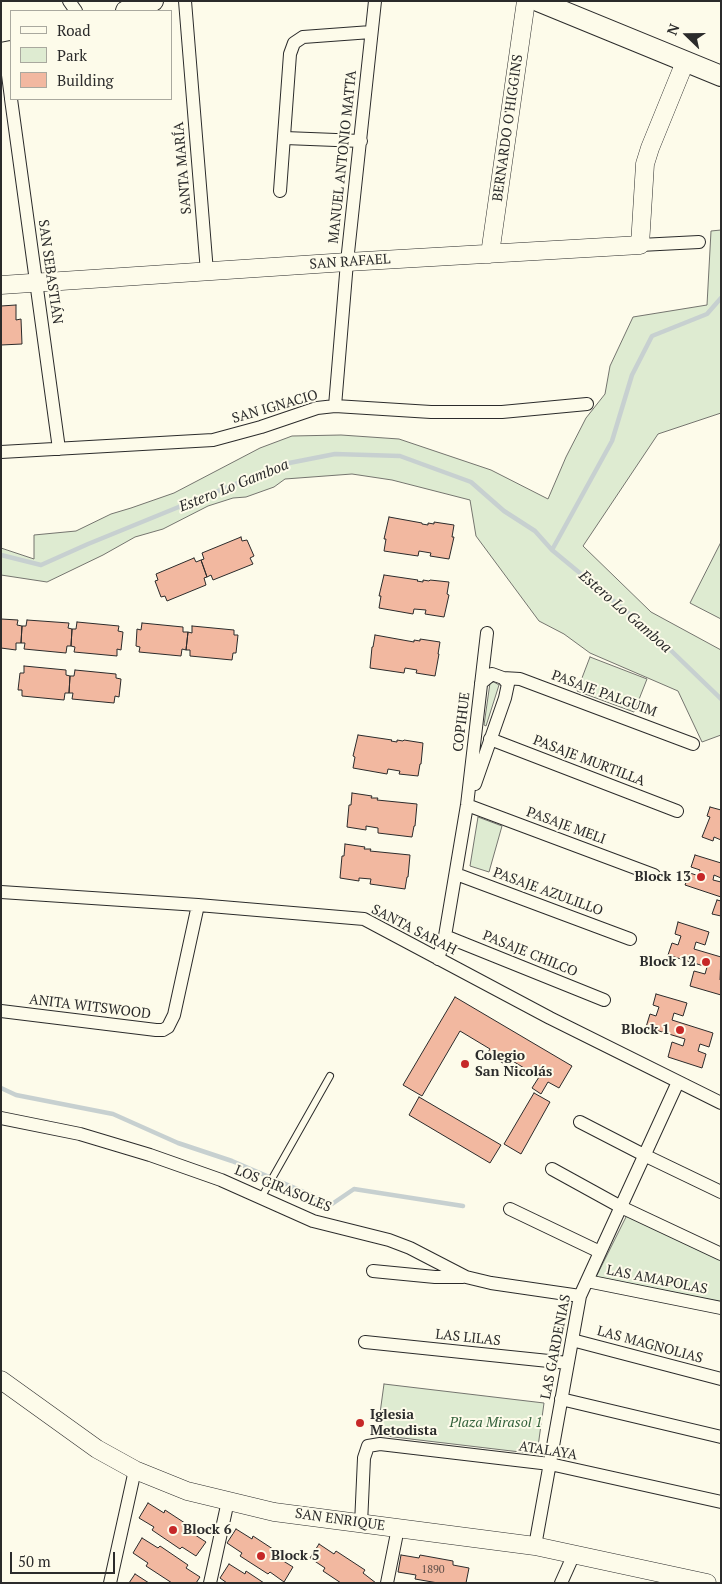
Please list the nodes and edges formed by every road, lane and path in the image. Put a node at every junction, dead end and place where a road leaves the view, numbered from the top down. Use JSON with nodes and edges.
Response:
{"nodes":[{"id":1,"x":152,"y":1,"type":"edge"},
{"id":2,"x":185,"y":1,"type":"edge"},
{"id":3,"x":375,"y":1,"type":"edge"},
{"id":4,"x":526,"y":1,"type":"edge"},
{"id":5,"x":538,"y":1,"type":"edge"},
{"id":6,"x":129,"y":10,"type":"edge"},
{"id":7,"x":371,"y":32,"type":"junction"},
{"id":8,"x":6,"y":52,"type":"edge"},
{"id":9,"x":686,"y":62,"type":"junction"},
{"id":10,"x":721,"y":76,"type":"edge"},
{"id":11,"x":10,"y":90,"type":"edge"},
{"id":12,"x":11,"y":100,"type":"edge"},
{"id":13,"x":285,"y":138,"type":"junction"},
{"id":14,"x":361,"y":141,"type":"junction"},
{"id":15,"x":280,"y":191,"type":"dead end"},
{"id":16,"x":699,"y":242,"type":"dead end"},
{"id":17,"x":640,"y":245,"type":"junction"},
{"id":18,"x":490,"y":254,"type":"junction"},
{"id":19,"x":347,"y":262,"type":"junction"},
{"id":20,"x":207,"y":272,"type":"junction"},
{"id":21,"x":37,"y":283,"type":"junction"},
{"id":22,"x":1,"y":285,"type":"edge"},
{"id":23,"x":587,"y":404,"type":"dead end"},
{"id":24,"x":335,"y":406,"type":"junction"},
{"id":25,"x":59,"y":449,"type":"junction"},
{"id":26,"x":1,"y":452,"type":"edge"},
{"id":27,"x":487,"y":633,"type":"dead end"},
{"id":28,"x":503,"y":678,"type":"junction"},
{"id":29,"x":482,"y":683,"type":"junction"},
{"id":30,"x":490,"y":739,"type":"junction"},
{"id":31,"x":693,"y":744,"type":"dead end"},
{"id":32,"x":467,"y":805,"type":"junction"},
{"id":33,"x":677,"y":811,"type":"dead end"},
{"id":34,"x":456,"y":874,"type":"junction"},
{"id":35,"x":654,"y":875,"type":"dead end"},
{"id":36,"x":1,"y":892,"type":"edge"},
{"id":37,"x":198,"y":905,"type":"junction"},
{"id":38,"x":444,"y":936,"type":"junction"},
{"id":39,"x":630,"y":939,"type":"dead end"},
{"id":40,"x":438,"y":958,"type":"junction"},
{"id":41,"x":604,"y":1000,"type":"dead end"},
{"id":42,"x":1,"y":1011,"type":"edge"},
{"id":43,"x":330,"y":1076,"type":"dead end"},
{"id":44,"x":678,"y":1082,"type":"junction"},
{"id":45,"x":721,"y":1103,"type":"edge"},
{"id":46,"x":1,"y":1118,"type":"edge"},
{"id":47,"x":580,"y":1122,"type":"dead end"},
{"id":48,"x":644,"y":1156,"type":"junction"},
{"id":49,"x":552,"y":1169,"type":"dead end"},
{"id":50,"x":721,"y":1192,"type":"edge"},
{"id":51,"x":261,"y":1198,"type":"junction"},
{"id":52,"x":621,"y":1207,"type":"junction"},
{"id":53,"x":510,"y":1209,"type":"dead end"},
{"id":54,"x":600,"y":1252,"type":"junction"},
{"id":55,"x":721,"y":1254,"type":"edge"},
{"id":56,"x":373,"y":1271,"type":"dead end"},
{"id":57,"x":466,"y":1277,"type":"junction"},
{"id":58,"x":587,"y":1281,"type":"junction"},
{"id":59,"x":580,"y":1296,"type":"junction"},
{"id":60,"x":721,"y":1308,"type":"edge"},
{"id":61,"x":572,"y":1340,"type":"junction"},
{"id":62,"x":365,"y":1342,"type":"dead end"},
{"id":63,"x":568,"y":1363,"type":"junction"},
{"id":64,"x":721,"y":1379,"type":"edge"},
{"id":65,"x":1,"y":1380,"type":"edge"},
{"id":66,"x":562,"y":1399,"type":"junction"},
{"id":67,"x":721,"y":1437,"type":"edge"},
{"id":68,"x":550,"y":1464,"type":"junction"},
{"id":69,"x":135,"y":1470,"type":"junction"},
{"id":70,"x":228,"y":1501,"type":"junction"},
{"id":71,"x":721,"y":1502,"type":"edge"},
{"id":72,"x":361,"y":1524,"type":"junction"},
{"id":73,"x":398,"y":1528,"type":"junction"},
{"id":74,"x":535,"y":1546,"type":"junction"},
{"id":75,"x":574,"y":1554,"type":"junction"},
{"id":76,"x":110,"y":1583,"type":"edge"},
{"id":77,"x":210,"y":1583,"type":"edge"},
{"id":78,"x":387,"y":1583,"type":"edge"},
{"id":79,"x":561,"y":1583,"type":"edge"},
{"id":80,"x":707,"y":1583,"type":"edge"}],
"edges":[{"from":1,"to":6,"type":"main road"},
{"from":2,"to":20,"type":"street","name":"SANTA MARÍA"},
{"from":3,"to":7,"type":"street","name":"MANUEL ANTONIO MATTA"},
{"from":4,"to":18,"type":"street","name":"BERNARDO O'HIGGINS"},
{"from":5,"to":9,"type":"main road"},
{"from":7,"to":13,"type":"street"},
{"from":7,"to":14,"type":"street","name":"MANUEL ANTONIO MATTA"},
{"from":8,"to":11,"type":"street","name":"SAN SEBASTIÁN"},
{"from":9,"to":10,"type":"main road"},
{"from":9,"to":17,"type":"street"},
{"from":12,"to":21,"type":"street","name":"SAN SEBASTIÁN"},
{"from":13,"to":14,"type":"street"},
{"from":13,"to":15,"type":"street"},
{"from":14,"to":19,"type":"street","name":"MANUEL ANTONIO MATTA"},
{"from":16,"to":17,"type":"street","name":"SAN RAFAEL"},
{"from":17,"to":18,"type":"street","name":"SAN RAFAEL"},
{"from":18,"to":19,"type":"street","name":"SAN RAFAEL"},
{"from":19,"to":20,"type":"street","name":"SAN RAFAEL"},
{"from":19,"to":24,"type":"street","name":"MANUEL ANTONIO MATTA"},
{"from":20,"to":21,"type":"street","name":"SAN RAFAEL"},
{"from":21,"to":22,"type":"street","name":"SAN RAFAEL"},
{"from":21,"to":25,"type":"street","name":"SAN SEBASTIÁN"},
{"from":23,"to":24,"type":"street","name":"SAN IGNACIO"},
{"from":24,"to":25,"type":"street","name":"SAN IGNACIO"},
{"from":25,"to":26,"type":"street","name":"SAN IGNACIO"},
{"from":27,"to":29,"type":"street"},
{"from":28,"to":29,"type":"street","name":"COPIHUE"},
{"from":28,"to":30,"type":"street","name":"COPIHUE"},
{"from":28,"to":31,"type":"street","name":"PASAJE PALGUIM"},
{"from":29,"to":32,"type":"street","name":"COPIHUE"},
{"from":30,"to":32,"type":"street","name":"COPIHUE"},
{"from":30,"to":33,"type":"street","name":"PASAJE MURTILLA"},
{"from":32,"to":34,"type":"street","name":"COPIHUE"},
{"from":32,"to":35,"type":"street","name":"PASAJE MELI"},
{"from":34,"to":38,"type":"street","name":"COPIHUE"},
{"from":34,"to":39,"type":"street","name":"PASAJE AZULILLO"},
{"from":36,"to":37,"type":"street","name":"SANTA SARAH"},
{"from":37,"to":40,"type":"street","name":"SANTA SARAH"},
{"from":37,"to":42,"type":"street","name":"ANITA WITSWOOD"},
{"from":38,"to":40,"type":"street","name":"COPIHUE"},
{"from":38,"to":41,"type":"street","name":"PASAJE CHILCO"},
{"from":40,"to":44,"type":"street","name":"SANTA SARAH"},
{"from":43,"to":51,"type":"lane"},
{"from":44,"to":45,"type":"street","name":"SANTA SARAH"},
{"from":44,"to":48,"type":"street","name":"LAS GARDENIAS"},
{"from":46,"to":51,"type":"street","name":"LOS GIRASOLES"},
{"from":47,"to":48,"type":"street"},
{"from":48,"to":50,"type":"street"},
{"from":48,"to":52,"type":"street","name":"LAS GARDENIAS"},
{"from":49,"to":52,"type":"street"},
{"from":51,"to":57,"type":"street","name":"LOS GIRASOLES"},
{"from":52,"to":54,"type":"street","name":"LAS GARDENIAS"},
{"from":52,"to":55,"type":"street"},
{"from":53,"to":54,"type":"street"},
{"from":54,"to":58,"type":"street","name":"LAS GARDENIAS"},
{"from":56,"to":57,"type":"street"},
{"from":57,"to":59,"type":"street","name":"LOS GIRASOLES"},
{"from":58,"to":59,"type":"street","name":"LAS GARDENIAS"},
{"from":58,"to":60,"type":"street","name":"LAS AMAPOLAS"},
{"from":59,"to":61,"type":"street","name":"LAS GARDENIAS"},
{"from":61,"to":63,"type":"street","name":"LAS GARDENIAS"},
{"from":61,"to":64,"type":"street","name":"LAS MAGNOLIAS"},
{"from":62,"to":63,"type":"street","name":"LAS LILAS"},
{"from":63,"to":66,"type":"street","name":"LAS GARDENIAS"},
{"from":65,"to":69,"type":"street","name":"SAN ENRIQUE"},
{"from":66,"to":67,"type":"street"},
{"from":66,"to":68,"type":"street","name":"LAS GARDENIAS"},
{"from":68,"to":71,"type":"street","name":"ATALAYA"},
{"from":68,"to":72,"type":"street","name":"ATALAYA"},
{"from":68,"to":74,"type":"street","name":"LAS GARDENIAS"},
{"from":69,"to":70,"type":"street","name":"SAN ENRIQUE"},
{"from":69,"to":76,"type":"street"},
{"from":70,"to":72,"type":"street","name":"SAN ENRIQUE"},
{"from":70,"to":77,"type":"street"},
{"from":72,"to":73,"type":"street","name":"SAN ENRIQUE"},
{"from":73,"to":74,"type":"street","name":"SAN ENRIQUE"},
{"from":73,"to":78,"type":"street"},
{"from":74,"to":75,"type":"street","name":"SAN ENRIQUE"},
{"from":75,"to":79,"type":"street"},
{"from":75,"to":80,"type":"street","name":"SAN ENRIQUE"}]}
